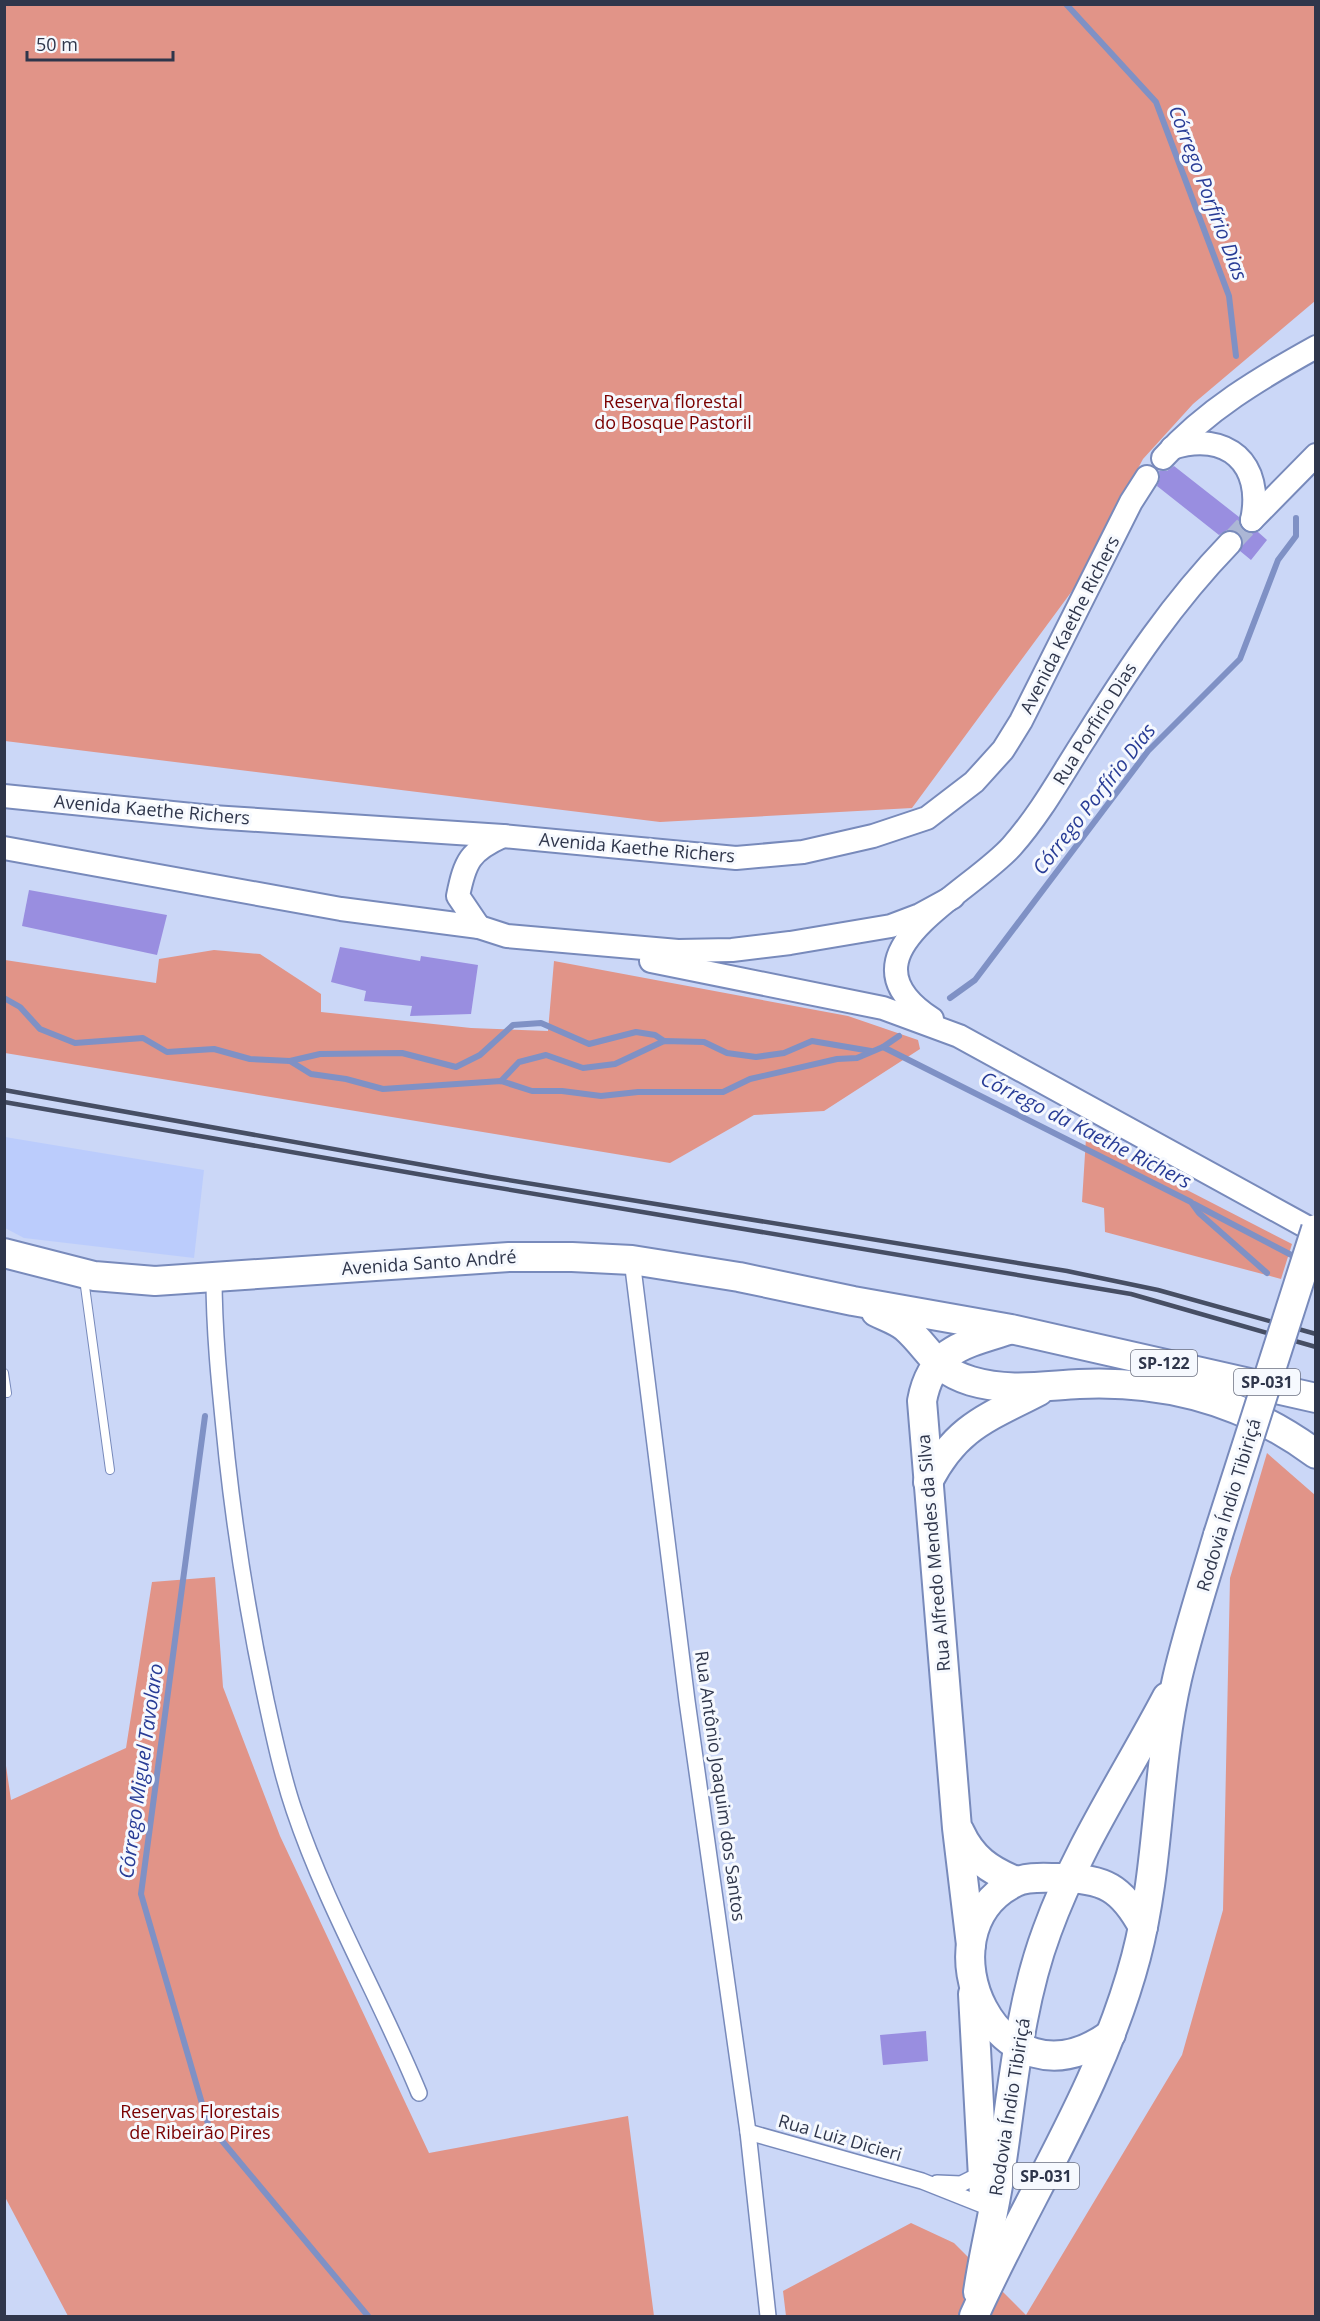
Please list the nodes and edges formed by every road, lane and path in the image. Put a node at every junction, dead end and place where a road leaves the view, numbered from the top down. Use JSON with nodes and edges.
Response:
{"nodes":[{"id":1,"x":1316,"y":347,"type":"edge"},
{"id":2,"x":1316,"y":455,"type":"edge"},
{"id":3,"x":1147,"y":477,"type":"dead end"},
{"id":4,"x":1230,"y":543,"type":"tunnel mouth"},
{"id":5,"x":4,"y":796,"type":"edge"},
{"id":6,"x":503,"y":836,"type":"junction"},
{"id":7,"x":4,"y":848,"type":"edge"},
{"id":8,"x":953,"y":897,"type":"junction"},
{"id":9,"x":479,"y":927,"type":"junction"},
{"id":10,"x":552,"y":941,"type":"junction"},
{"id":11,"x":959,"y":1036,"type":"junction"},
{"id":12,"x":1316,"y":1230,"type":"edge"},
{"id":13,"x":4,"y":1252,"type":"edge"},
{"id":14,"x":632,"y":1260,"type":"junction"},
{"id":15,"x":83,"y":1274,"type":"junction"},
{"id":16,"x":214,"y":1277,"type":"junction"},
{"id":17,"x":853,"y":1301,"type":"junction"},
{"id":18,"x":1011,"y":1329,"type":"junction"},
{"id":19,"x":936,"y":1364,"type":"junction"},
{"id":20,"x":4,"y":1373,"type":"edge"},
{"id":21,"x":992,"y":1386,"type":"junction"},
{"id":22,"x":1046,"y":1388,"type":"junction"},
{"id":23,"x":7,"y":1393,"type":"dead end"},
{"id":24,"x":1316,"y":1398,"type":"edge"},
{"id":25,"x":1316,"y":1454,"type":"edge"},
{"id":26,"x":110,"y":1470,"type":"dead end"},
{"id":27,"x":928,"y":1482,"type":"junction"},
{"id":28,"x":1177,"y":1680,"type":"junction"},
{"id":29,"x":957,"y":1827,"type":"junction"},
{"id":30,"x":1092,"y":1829,"type":"junction"},
{"id":31,"x":1068,"y":1878,"type":"junction"},
{"id":32,"x":1022,"y":1880,"type":"junction"},
{"id":33,"x":1106,"y":1884,"type":"junction"},
{"id":34,"x":1143,"y":1927,"type":"junction"},
{"id":35,"x":1045,"y":1934,"type":"junction"},
{"id":36,"x":970,"y":1945,"type":"junction"},
{"id":37,"x":972,"y":1987,"type":"junction"},
{"id":38,"x":1028,"y":2001,"type":"junction"},
{"id":39,"x":1112,"y":2034,"type":"junction"},
{"id":40,"x":1019,"y":2046,"type":"junction"},
{"id":41,"x":1062,"y":2057,"type":"junction"},
{"id":42,"x":419,"y":2093,"type":"dead end"},
{"id":43,"x":748,"y":2132,"type":"junction"},
{"id":44,"x":983,"y":2173,"type":"junction"},
{"id":45,"x":922,"y":2181,"type":"junction"},
{"id":46,"x":985,"y":2206,"type":"junction"},
{"id":47,"x":984,"y":2246,"type":"junction"},
{"id":48,"x":768,"y":2316,"type":"edge"},
{"id":49,"x":974,"y":2316,"type":"edge"}],
"edges":[{"from":1,"to":2,"type":"main road"},
{"from":3,"to":6,"type":"main road","name":"Avenida Kaethe Richers"},
{"from":4,"to":8,"type":"main road","name":"Rua Porfirio Dias"},
{"from":5,"to":6,"type":"main road","name":"Avenida Kaethe Richers"},
{"from":6,"to":9,"type":"main road"},
{"from":7,"to":9,"type":"main road"},
{"from":8,"to":10,"type":"main road"},
{"from":8,"to":11,"type":"main road"},
{"from":9,"to":10,"type":"main road"},
{"from":10,"to":11,"type":"main road"},
{"from":11,"to":12,"type":"main road"},
{"from":12,"to":28,"type":"highway","name":"Rodovia Índio Tibiriçá","number":"SP-031","bridge":true},
{"from":13,"to":15,"type":"highway","name":"Avenida Santo André"},
{"from":14,"to":16,"type":"highway","name":"Avenida Santo André"},
{"from":14,"to":17,"type":"highway","name":"Avenida Santo André"},
{"from":14,"to":43,"type":"street","name":"Rua Antônio Joaquim dos Santos"},
{"from":15,"to":16,"type":"highway","name":"Avenida Santo André"},
{"from":15,"to":26,"type":"lane"},
{"from":16,"to":42,"type":"street"},
{"from":17,"to":18,"type":"highway","name":"Avenida Santo André"},
{"from":17,"to":19,"type":"highway","name":"Avenida Santo André"},
{"from":18,"to":19,"type":"highway"},
{"from":18,"to":21,"type":"highway"},
{"from":18,"to":24,"type":"highway","number":"SP-122"},
{"from":19,"to":21,"type":"highway","number":"SP-122"},
{"from":19,"to":27,"type":"highway","name":"Rua Alfredo Mendes da Silva"},
{"from":20,"to":23,"type":"lane"},
{"from":21,"to":22,"type":"highway","number":"SP-122"},
{"from":22,"to":25,"type":"highway","number":"SP-122"},
{"from":22,"to":27,"type":"highway"},
{"from":27,"to":29,"type":"highway","name":"Rua Alfredo Mendes da Silva"},
{"from":28,"to":30,"type":"highway","name":"Rodovia Índio Tibiriçá","number":"SP-031"},
{"from":28,"to":34,"type":"highway","name":"Rodovia Índio Tibiriçá","number":"SP-031"},
{"from":29,"to":32,"type":"highway","name":"Rua Alfredo Mendes da Silva"},
{"from":29,"to":36,"type":"highway","name":"Rua Alfredo Mendes da Silva"},
{"from":30,"to":31,"type":"highway","name":"Rodovia Índio Tibiriçá","number":"SP-031"},
{"from":30,"to":32,"type":"highway"},
{"from":31,"to":32,"type":"highway"},
{"from":31,"to":33,"type":"highway"},
{"from":31,"to":35,"type":"highway","name":"Rodovia Índio Tibiriçá","number":"SP-031"},
{"from":32,"to":36,"type":"highway"},
{"from":33,"to":34,"type":"highway"},
{"from":33,"to":35,"type":"highway"},
{"from":34,"to":39,"type":"highway","name":"Rodovia Índio Tibiriçá","number":"SP-031"},
{"from":35,"to":38,"type":"highway","name":"Rodovia Índio Tibiriçá","number":"SP-031"},
{"from":36,"to":37,"type":"highway","name":"Rua Alfredo Mendes da Silva"},
{"from":37,"to":40,"type":"highway"},
{"from":37,"to":44,"type":"highway","name":"Rua Alfredo Mendes da Silva"},
{"from":38,"to":40,"type":"highway","name":"Rodovia Índio Tibiriçá","number":"SP-031"},
{"from":38,"to":41,"type":"highway"},
{"from":39,"to":41,"type":"highway"},
{"from":39,"to":49,"type":"highway","name":"Rodovia Índio Tibiriçá","number":"SP-031"},
{"from":40,"to":41,"type":"highway"},
{"from":40,"to":47,"type":"highway","name":"Rodovia Índio Tibiriçá","number":"SP-031"},
{"from":43,"to":45,"type":"street","name":"Rua Luiz Dicieri"},
{"from":43,"to":48,"type":"street","name":"Rua Antônio Joaquim dos Santos"},
{"from":44,"to":45,"type":"street","name":"Rua Luiz Dicieri"},
{"from":44,"to":46,"type":"highway","name":"Rua Alfredo Mendes da Silva"},
{"from":45,"to":46,"type":"street","name":"Rua Luiz Dicieri"},
{"from":46,"to":47,"type":"highway","name":"Rua Alfredo Mendes da Silva"},
{"from":47,"to":49,"type":"highway","name":"Rodovia Índio Tibiriçá","number":"SP-031"}]}
